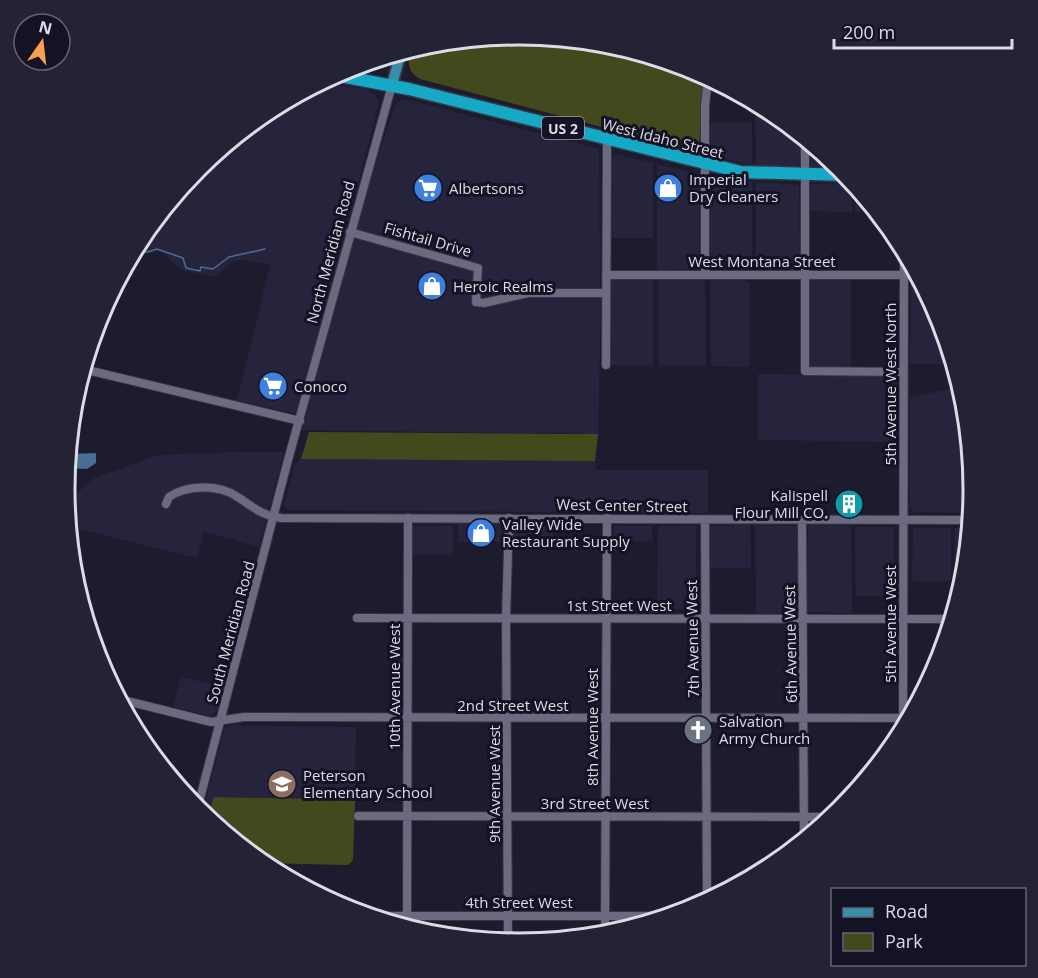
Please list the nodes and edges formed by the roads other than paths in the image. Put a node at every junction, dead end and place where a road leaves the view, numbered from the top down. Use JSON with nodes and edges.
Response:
{"nodes":[{"id":1,"x":398,"y":62,"type":"edge"},
{"id":2,"x":352,"y":78,"type":"edge"},
{"id":3,"x":392,"y":85,"type":"junction"},
{"id":4,"x":708,"y":88,"type":"edge"},
{"id":5,"x":607,"y":139,"type":"junction"},
{"id":6,"x":805,"y":149,"type":"edge"},
{"id":7,"x":705,"y":163,"type":"junction"},
{"id":8,"x":833,"y":175,"type":"edge"},
{"id":9,"x":804,"y":176,"type":"junction"},
{"id":10,"x":350,"y":232,"type":"junction"},
{"id":11,"x":904,"y":267,"type":"edge"},
{"id":12,"x":606,"y":275,"type":"junction"},
{"id":13,"x":705,"y":275,"type":"junction"},
{"id":14,"x":804,"y":275,"type":"junction"},
{"id":15,"x":904,"y":275,"type":"junction"},
{"id":16,"x":908,"y":275,"type":"edge"},
{"id":17,"x":606,"y":293,"type":"junction"},
{"id":18,"x":606,"y":365,"type":"dead end"},
{"id":19,"x":91,"y":371,"type":"edge"},
{"id":20,"x":903,"y":372,"type":"junction"},
{"id":21,"x":300,"y":421,"type":"junction"},
{"id":22,"x":288,"y":460,"type":"joint"},
{"id":23,"x":166,"y":504,"type":"dead end"},
{"id":24,"x":273,"y":516,"type":"junction"},
{"id":25,"x":408,"y":518,"type":"junction"},
{"id":26,"x":509,"y":518,"type":"junction"},
{"id":27,"x":607,"y":518,"type":"junction"},
{"id":28,"x":705,"y":520,"type":"junction"},
{"id":29,"x":802,"y":520,"type":"junction"},
{"id":30,"x":903,"y":520,"type":"junction"},
{"id":31,"x":962,"y":520,"type":"edge"},
{"id":32,"x":408,"y":617,"type":"junction"},
{"id":33,"x":357,"y":618,"type":"dead end"},
{"id":34,"x":506,"y":618,"type":"junction"},
{"id":35,"x":606,"y":618,"type":"junction"},
{"id":36,"x":704,"y":618,"type":"junction"},
{"id":37,"x":803,"y":619,"type":"junction"},
{"id":38,"x":904,"y":619,"type":"junction"},
{"id":39,"x":943,"y":619,"type":"edge"},
{"id":40,"x":129,"y":702,"type":"edge"},
{"id":41,"x":907,"y":706,"type":"edge"},
{"id":42,"x":407,"y":718,"type":"junction"},
{"id":43,"x":605,"y":718,"type":"junction"},
{"id":44,"x":706,"y":718,"type":"junction"},
{"id":45,"x":899,"y":718,"type":"edge"},
{"id":46,"x":507,"y":719,"type":"junction"},
{"id":47,"x":805,"y":719,"type":"junction"},
{"id":48,"x":220,"y":720,"type":"junction"},
{"id":49,"x":200,"y":798,"type":"edge"},
{"id":50,"x":357,"y":816,"type":"dead end"},
{"id":51,"x":408,"y":817,"type":"junction"},
{"id":52,"x":507,"y":817,"type":"junction"},
{"id":53,"x":605,"y":817,"type":"junction"},
{"id":54,"x":707,"y":817,"type":"junction"},
{"id":55,"x":804,"y":817,"type":"junction"},
{"id":56,"x":818,"y":817,"type":"edge"},
{"id":57,"x":804,"y":829,"type":"edge"},
{"id":58,"x":707,"y":891,"type":"edge"},
{"id":59,"x":508,"y":915,"type":"junction"},
{"id":60,"x":398,"y":916,"type":"edge"},
{"id":61,"x":407,"y":916,"type":"junction"},
{"id":62,"x":605,"y":916,"type":"junction"},
{"id":63,"x":640,"y":916,"type":"edge"},
{"id":64,"x":605,"y":924,"type":"edge"},
{"id":65,"x":508,"y":933,"type":"edge"}],
"edges":[{"from":1,"to":3,"type":"main road","name":"North Meridian Road"},
{"from":2,"to":3,"type":"highway","name":"West Idaho Street","number":"US 2"},
{"from":3,"to":5,"type":"highway","name":"West Idaho Street","number":"US 2"},
{"from":3,"to":10,"type":"street","name":"North Meridian Road"},
{"from":4,"to":7,"type":"street"},
{"from":5,"to":7,"type":"highway","name":"West Idaho Street","number":"US 2"},
{"from":5,"to":12,"type":"street"},
{"from":6,"to":9,"type":"street"},
{"from":7,"to":9,"type":"highway","name":"West Idaho Street","number":"US 2"},
{"from":7,"to":13,"type":"street"},
{"from":8,"to":9,"type":"highway","name":"West Idaho Street","number":"US 2"},
{"from":9,"to":14,"type":"street"},
{"from":10,"to":17,"type":"street","name":"Fishtail Drive"},
{"from":10,"to":21,"type":"street","name":"North Meridian Road"},
{"from":11,"to":15,"type":"street","name":"5th Avenue West North"},
{"from":12,"to":13,"type":"street","name":"West Montana Street"},
{"from":12,"to":17,"type":"street"},
{"from":13,"to":14,"type":"street","name":"West Montana Street"},
{"from":14,"to":15,"type":"street","name":"West Montana Street"},
{"from":14,"to":20,"type":"street"},
{"from":15,"to":16,"type":"street","name":"West Montana Street"},
{"from":15,"to":20,"type":"street","name":"5th Avenue West North"},
{"from":17,"to":18,"type":"street"},
{"from":19,"to":21,"type":"street"},
{"from":20,"to":30,"type":"street","name":"5th Avenue West North"},
{"from":21,"to":22,"type":"street","name":"North Meridian Road"},
{"from":22,"to":24,"type":"street","name":"South Meridian Road"},
{"from":23,"to":24,"type":"street"},
{"from":24,"to":25,"type":"street","name":"West Center Street"},
{"from":24,"to":48,"type":"street","name":"South Meridian Road"},
{"from":25,"to":26,"type":"street","name":"West Center Street"},
{"from":25,"to":32,"type":"street","name":"10th Avenue West"},
{"from":26,"to":27,"type":"street","name":"West Center Street"},
{"from":26,"to":34,"type":"street","name":"9th Avenue West"},
{"from":27,"to":28,"type":"street","name":"West Center Street"},
{"from":27,"to":35,"type":"street","name":"8th Avenue West"},
{"from":28,"to":29,"type":"street","name":"West Center Street"},
{"from":28,"to":36,"type":"street","name":"7th Avenue West"},
{"from":29,"to":30,"type":"street","name":"West Center Street"},
{"from":29,"to":37,"type":"street","name":"6th Avenue West"},
{"from":30,"to":31,"type":"street","name":"West Center Street"},
{"from":30,"to":38,"type":"street","name":"5th Avenue West"},
{"from":32,"to":33,"type":"street","name":"1st Street West"},
{"from":32,"to":34,"type":"street","name":"1st Street West"},
{"from":32,"to":42,"type":"street","name":"10th Avenue West"},
{"from":34,"to":35,"type":"street","name":"1st Street West"},
{"from":34,"to":46,"type":"street","name":"9th Avenue West"},
{"from":35,"to":36,"type":"street","name":"1st Street West"},
{"from":35,"to":43,"type":"street","name":"8th Avenue West"},
{"from":36,"to":37,"type":"street","name":"1st Street West"},
{"from":36,"to":44,"type":"street","name":"7th Avenue West"},
{"from":37,"to":38,"type":"street","name":"1st Street West"},
{"from":37,"to":47,"type":"street","name":"6th Avenue West"},
{"from":38,"to":39,"type":"street","name":"1st Street West"},
{"from":38,"to":41,"type":"street","name":"5th Avenue West"},
{"from":40,"to":48,"type":"street","name":"2nd Street West"},
{"from":42,"to":46,"type":"street","name":"2nd Street West"},
{"from":42,"to":48,"type":"street","name":"2nd Street West"},
{"from":42,"to":51,"type":"street","name":"10th Avenue West"},
{"from":43,"to":44,"type":"street","name":"2nd Street West"},
{"from":43,"to":46,"type":"street","name":"2nd Street West"},
{"from":43,"to":53,"type":"street","name":"8th Avenue West"},
{"from":44,"to":47,"type":"street","name":"2nd Street West"},
{"from":44,"to":54,"type":"street","name":"7th Avenue West"},
{"from":45,"to":47,"type":"street","name":"2nd Street West"},
{"from":46,"to":52,"type":"street","name":"9th Avenue West"},
{"from":47,"to":55,"type":"street","name":"6th Avenue West"},
{"from":48,"to":49,"type":"street","name":"South Meridian Road"},
{"from":50,"to":51,"type":"street","name":"3rd Street West"},
{"from":51,"to":52,"type":"street","name":"3rd Street West"},
{"from":51,"to":61,"type":"street","name":"10th Avenue West"},
{"from":52,"to":53,"type":"street","name":"3rd Street West"},
{"from":52,"to":59,"type":"street","name":"9th Avenue West"},
{"from":53,"to":54,"type":"street","name":"3rd Street West"},
{"from":53,"to":62,"type":"street","name":"8th Avenue West"},
{"from":54,"to":55,"type":"street","name":"3rd Street West"},
{"from":54,"to":58,"type":"street","name":"7th Avenue West"},
{"from":55,"to":56,"type":"street","name":"3rd Street West"},
{"from":55,"to":57,"type":"street","name":"6th Avenue West"},
{"from":59,"to":61,"type":"street","name":"4th Street West"},
{"from":59,"to":62,"type":"street","name":"4th Street West"},
{"from":59,"to":65,"type":"street","name":"9th Avenue West"},
{"from":60,"to":61,"type":"street","name":"4th Street West"},
{"from":62,"to":63,"type":"street","name":"4th Street West"},
{"from":62,"to":64,"type":"street","name":"8th Avenue West"}]}
